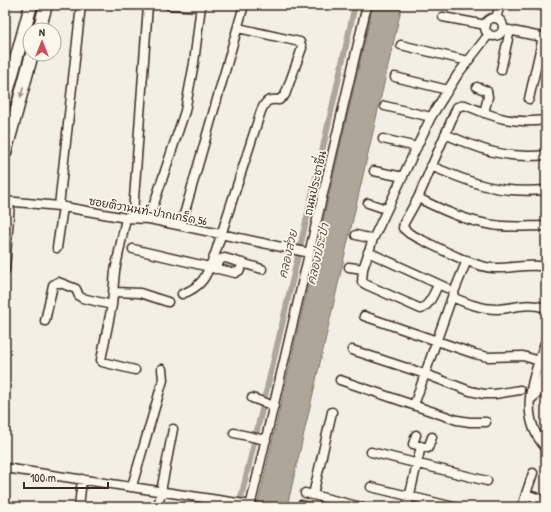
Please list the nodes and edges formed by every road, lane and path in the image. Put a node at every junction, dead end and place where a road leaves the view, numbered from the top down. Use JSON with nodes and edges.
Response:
{"nodes":[{"id":1,"x":31,"y":5,"type":"edge"},
{"id":2,"x":46,"y":5,"type":"edge"},
{"id":3,"x":81,"y":5,"type":"edge"},
{"id":4,"x":148,"y":5,"type":"edge"},
{"id":5,"x":169,"y":5,"type":"edge"},
{"id":6,"x":244,"y":5,"type":"edge"},
{"id":7,"x":367,"y":5,"type":"edge"},
{"id":8,"x":500,"y":5,"type":"edge"},
{"id":9,"x":538,"y":5,"type":"edge"},
{"id":10,"x":201,"y":6,"type":"edge"},
{"id":11,"x":546,"y":7,"type":"edge"},
{"id":12,"x":443,"y":17,"type":"dead end"},
{"id":13,"x":496,"y":18,"type":"junction"},
{"id":14,"x":41,"y":22,"type":"edge"},
{"id":15,"x":486,"y":25,"type":"junction"},
{"id":16,"x":238,"y":28,"type":"junction"},
{"id":17,"x":507,"y":29,"type":"junction"},
{"id":18,"x":488,"y":34,"type":"junction"},
{"id":19,"x":545,"y":37,"type":"edge"},
{"id":20,"x":401,"y":45,"type":"dead end"},
{"id":21,"x":468,"y":61,"type":"junction"},
{"id":22,"x":30,"y":62,"type":"edge"},
{"id":23,"x":501,"y":70,"type":"dead end"},
{"id":24,"x":395,"y":77,"type":"dead end"},
{"id":25,"x":477,"y":86,"type":"dead end"},
{"id":26,"x":448,"y":90,"type":"junction"},
{"id":27,"x":528,"y":99,"type":"dead end"},
{"id":28,"x":5,"y":100,"type":"edge"},
{"id":29,"x":385,"y":106,"type":"dead end"},
{"id":30,"x":484,"y":113,"type":"junction"},
{"id":31,"x":431,"y":117,"type":"junction"},
{"id":32,"x":546,"y":120,"type":"edge"},
{"id":33,"x":445,"y":134,"type":"junction"},
{"id":34,"x":383,"y":139,"type":"dead end"},
{"id":35,"x":417,"y":147,"type":"junction"},
{"id":36,"x":5,"y":152,"type":"edge"},
{"id":37,"x":546,"y":155,"type":"edge"},
{"id":38,"x":431,"y":166,"type":"junction"},
{"id":39,"x":374,"y":171,"type":"dead end"},
{"id":40,"x":403,"y":177,"type":"junction"},
{"id":41,"x":546,"y":190,"type":"edge"},
{"id":42,"x":418,"y":198,"type":"junction"},
{"id":43,"x":8,"y":201,"type":"edge"},
{"id":44,"x":368,"y":203,"type":"dead end"},
{"id":45,"x":61,"y":206,"type":"junction"},
{"id":46,"x":386,"y":209,"type":"junction"},
{"id":47,"x":126,"y":218,"type":"junction"},
{"id":48,"x":149,"y":220,"type":"junction"},
{"id":49,"x":181,"y":225,"type":"junction"},
{"id":50,"x":546,"y":226,"type":"edge"},
{"id":51,"x":220,"y":235,"type":"junction"},
{"id":52,"x":356,"y":235,"type":"dead end"},
{"id":53,"x":373,"y":239,"type":"junction"},
{"id":54,"x":57,"y":248,"type":"dead end"},
{"id":55,"x":133,"y":249,"type":"dead end"},
{"id":56,"x":304,"y":252,"type":"junction"},
{"id":57,"x":368,"y":252,"type":"junction"},
{"id":58,"x":467,"y":260,"type":"junction"},
{"id":59,"x":243,"y":263,"type":"junction"},
{"id":60,"x":348,"y":266,"type":"dead end"},
{"id":61,"x":546,"y":267,"type":"edge"},
{"id":62,"x":213,"y":268,"type":"junction"},
{"id":63,"x":262,"y":269,"type":"dead end"},
{"id":64,"x":5,"y":270,"type":"edge"},
{"id":65,"x":363,"y":270,"type":"junction"},
{"id":66,"x":438,"y":285,"type":"junction"},
{"id":67,"x":447,"y":288,"type":"dead end"},
{"id":68,"x":114,"y":292,"type":"junction"},
{"id":69,"x":182,"y":294,"type":"dead end"},
{"id":70,"x":452,"y":297,"type":"junction"},
{"id":71,"x":168,"y":302,"type":"dead end"},
{"id":72,"x":112,"y":305,"type":"junction"},
{"id":73,"x":546,"y":308,"type":"edge"},
{"id":74,"x":364,"y":316,"type":"dead end"},
{"id":75,"x":45,"y":321,"type":"dead end"},
{"id":76,"x":437,"y":340,"type":"junction"},
{"id":77,"x":546,"y":340,"type":"edge"},
{"id":78,"x":352,"y":350,"type":"dead end"},
{"id":79,"x":543,"y":362,"type":"edge"},
{"id":80,"x":546,"y":366,"type":"edge"},
{"id":81,"x":162,"y":369,"type":"dead end"},
{"id":82,"x":135,"y":370,"type":"dead end"},
{"id":83,"x":425,"y":374,"type":"junction"},
{"id":84,"x":340,"y":380,"type":"dead end"},
{"id":85,"x":520,"y":390,"type":"dead end"},
{"id":86,"x":252,"y":398,"type":"dead end"},
{"id":87,"x":530,"y":400,"type":"junction"},
{"id":88,"x":414,"y":405,"type":"junction"},
{"id":89,"x":274,"y":406,"type":"junction"},
{"id":90,"x":332,"y":412,"type":"dead end"},
{"id":91,"x":486,"y":422,"type":"dead end"},
{"id":92,"x":173,"y":429,"type":"dead end"},
{"id":93,"x":234,"y":433,"type":"dead end"},
{"id":94,"x":416,"y":435,"type":"dead end"},
{"id":95,"x":432,"y":437,"type":"dead end"},
{"id":96,"x":266,"y":440,"type":"junction"},
{"id":97,"x":421,"y":446,"type":"junction"},
{"id":98,"x":546,"y":448,"type":"edge"},
{"id":99,"x":371,"y":452,"type":"dead end"},
{"id":100,"x":417,"y":463,"type":"junction"},
{"id":101,"x":5,"y":468,"type":"edge"},
{"id":102,"x":533,"y":473,"type":"dead end"},
{"id":103,"x":82,"y":479,"type":"junction"},
{"id":104,"x":487,"y":481,"type":"dead end"},
{"id":105,"x":132,"y":486,"type":"junction"},
{"id":106,"x":371,"y":487,"type":"dead end"},
{"id":107,"x":161,"y":491,"type":"junction"},
{"id":108,"x":305,"y":493,"type":"dead end"},
{"id":109,"x":526,"y":494,"type":"junction"},
{"id":110,"x":313,"y":495,"type":"junction"},
{"id":111,"x":410,"y":496,"type":"junction"},
{"id":112,"x":546,"y":500,"type":"edge"},
{"id":113,"x":347,"y":505,"type":"edge"},
{"id":114,"x":250,"y":506,"type":"edge"},
{"id":115,"x":80,"y":507,"type":"edge"},
{"id":116,"x":158,"y":507,"type":"edge"},
{"id":117,"x":361,"y":507,"type":"edge"},
{"id":118,"x":407,"y":507,"type":"edge"},
{"id":119,"x":454,"y":507,"type":"edge"},
{"id":120,"x":522,"y":507,"type":"edge"}],
"edges":[{"from":1,"to":28,"type":"highway"},
{"from":2,"to":14,"type":"highway"},
{"from":3,"to":45,"type":"street"},
{"from":4,"to":47,"type":"street"},
{"from":5,"to":10,"type":"street"},
{"from":6,"to":16,"type":"street"},
{"from":7,"to":56,"type":"street","name":"ถนนประชาชื่น"},
{"from":8,"to":13,"type":"street"},
{"from":9,"to":11,"type":"street"},
{"from":10,"to":48,"type":"street"},
{"from":12,"to":15,"type":"street"},
{"from":13,"to":15,"type":"street"},
{"from":13,"to":17,"type":"street"},
{"from":15,"to":18,"type":"street"},
{"from":16,"to":49,"type":"street"},
{"from":16,"to":51,"type":"street"},
{"from":17,"to":18,"type":"street"},
{"from":17,"to":19,"type":"street"},
{"from":17,"to":23,"type":"street"},
{"from":18,"to":21,"type":"street"},
{"from":19,"to":27,"type":"street"},
{"from":20,"to":21,"type":"street"},
{"from":21,"to":26,"type":"street"},
{"from":22,"to":36,"type":"highway","one_way":true},
{"from":24,"to":26,"type":"street"},
{"from":25,"to":30,"type":"street"},
{"from":26,"to":31,"type":"street"},
{"from":29,"to":31,"type":"street"},
{"from":30,"to":32,"type":"street"},
{"from":30,"to":33,"type":"street"},
{"from":31,"to":35,"type":"street"},
{"from":33,"to":37,"type":"street"},
{"from":33,"to":38,"type":"street"},
{"from":34,"to":35,"type":"street"},
{"from":35,"to":40,"type":"street"},
{"from":38,"to":41,"type":"street"},
{"from":38,"to":42,"type":"street"},
{"from":39,"to":40,"type":"street"},
{"from":40,"to":46,"type":"street"},
{"from":42,"to":50,"type":"street"},
{"from":42,"to":58,"type":"street"},
{"from":43,"to":45,"type":"street","name":"ซอยติวานนท์-ปากเกร็ด 56"},
{"from":43,"to":64,"type":"street"},
{"from":44,"to":46,"type":"street"},
{"from":45,"to":47,"type":"street","name":"ซอยติวานนท์-ปากเกร็ด 56"},
{"from":45,"to":54,"type":"street"},
{"from":46,"to":53,"type":"street"},
{"from":47,"to":48,"type":"street","name":"ซอยติวานนท์-ปากเกร็ด 56"},
{"from":47,"to":68,"type":"street"},
{"from":48,"to":49,"type":"street","name":"ซอยติวานนท์-ปากเกร็ด 56"},
{"from":49,"to":51,"type":"street","name":"ซอยติวานนท์-ปากเกร็ด 56"},
{"from":51,"to":56,"type":"street","name":"ซอยติวานนท์-ปากเกร็ด 56"},
{"from":51,"to":62,"type":"street"},
{"from":52,"to":53,"type":"street"},
{"from":53,"to":57,"type":"street"},
{"from":55,"to":62,"type":"street"},
{"from":56,"to":89,"type":"street","name":"ถนนประชาชื่น"},
{"from":57,"to":65,"type":"street"},
{"from":57,"to":66,"type":"street"},
{"from":58,"to":61,"type":"street"},
{"from":58,"to":70,"type":"street"},
{"from":59,"to":62,"type":"street"},
{"from":59,"to":62,"type":"street"},
{"from":59,"to":63,"type":"street"},
{"from":60,"to":65,"type":"street"},
{"from":62,"to":69,"type":"street"},
{"from":65,"to":66,"type":"street"},
{"from":66,"to":67,"type":"street"},
{"from":68,"to":71,"type":"street"},
{"from":68,"to":72,"type":"street"},
{"from":70,"to":73,"type":"street"},
{"from":70,"to":76,"type":"street"},
{"from":72,"to":75,"type":"street"},
{"from":72,"to":82,"type":"street"},
{"from":74,"to":76,"type":"street"},
{"from":76,"to":79,"type":"street"},
{"from":76,"to":83,"type":"street"},
{"from":77,"to":79,"type":"street"},
{"from":78,"to":83,"type":"street"},
{"from":79,"to":87,"type":"street"},
{"from":80,"to":87,"type":"street"},
{"from":81,"to":105,"type":"street"},
{"from":83,"to":85,"type":"street"},
{"from":83,"to":88,"type":"street"},
{"from":84,"to":88,"type":"street"},
{"from":86,"to":89,"type":"street"},
{"from":87,"to":98,"type":"street"},
{"from":88,"to":91,"type":"street"},
{"from":89,"to":96,"type":"street","name":"ถนนประชาชื่น"},
{"from":90,"to":110,"type":"street"},
{"from":92,"to":107,"type":"street"},
{"from":93,"to":96,"type":"street"},
{"from":94,"to":97,"type":"street"},
{"from":95,"to":97,"type":"street"},
{"from":96,"to":114,"type":"street","name":"ถนนประชาชื่น"},
{"from":97,"to":100,"type":"street"},
{"from":99,"to":100,"type":"street"},
{"from":100,"to":104,"type":"street"},
{"from":100,"to":111,"type":"street"},
{"from":101,"to":103,"type":"street"},
{"from":102,"to":109,"type":"street"},
{"from":103,"to":105,"type":"street"},
{"from":103,"to":115,"type":"street"},
{"from":105,"to":107,"type":"street"},
{"from":106,"to":111,"type":"street"},
{"from":107,"to":114,"type":"street"},
{"from":107,"to":116,"type":"street"},
{"from":108,"to":110,"type":"street"},
{"from":109,"to":112,"type":"street"},
{"from":109,"to":120,"type":"street"},
{"from":110,"to":113,"type":"street"},
{"from":111,"to":118,"type":"street"},
{"from":111,"to":119,"type":"street"},
{"from":113,"to":117,"type":"street"}]}
